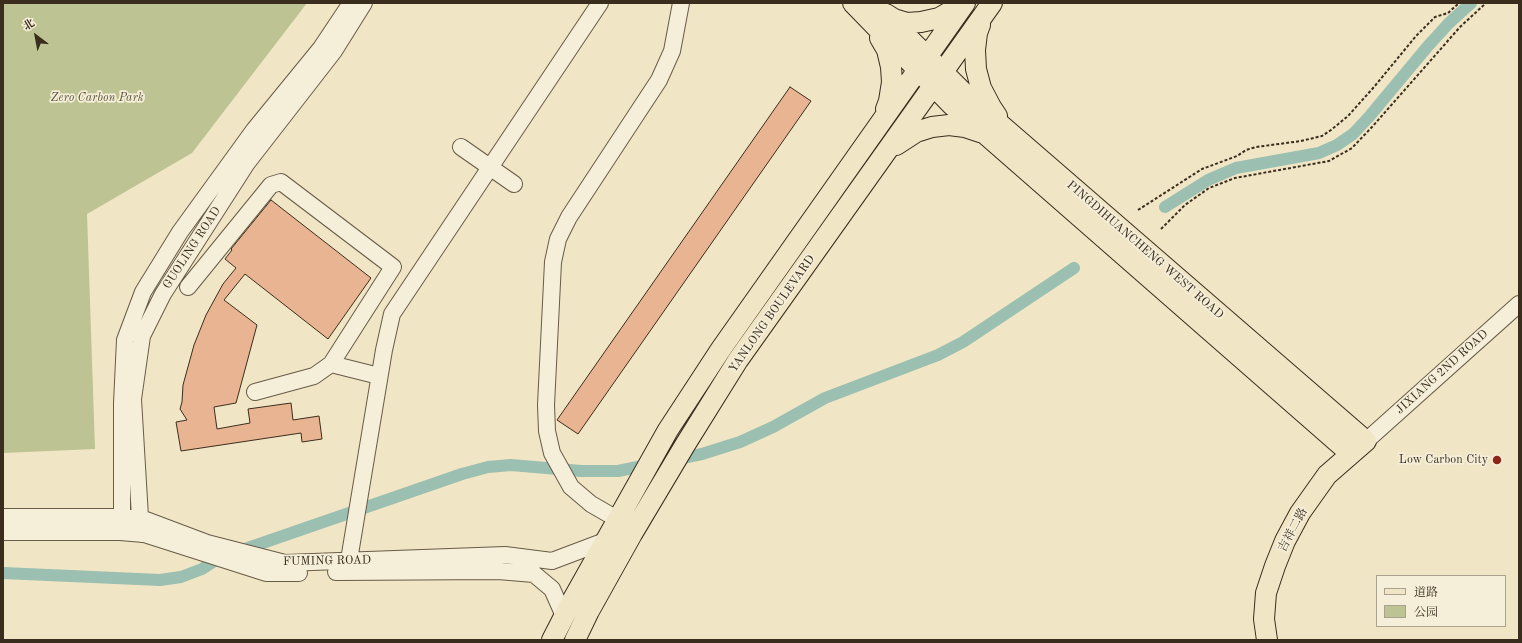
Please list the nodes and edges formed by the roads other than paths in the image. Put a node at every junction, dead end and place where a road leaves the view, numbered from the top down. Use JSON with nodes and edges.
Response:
{"nodes":[{"id":1,"x":351,"y":3,"type":"edge"},
{"id":2,"x":364,"y":3,"type":"edge"},
{"id":3,"x":600,"y":3,"type":"edge"},
{"id":4,"x":681,"y":3,"type":"edge"},
{"id":5,"x":853,"y":3,"type":"edge"},
{"id":6,"x":964,"y":3,"type":"edge"},
{"id":7,"x":988,"y":9,"type":"edge"},
{"id":8,"x":874,"y":11,"type":"edge"},
{"id":9,"x":922,"y":64,"type":"junction"},
{"id":10,"x":938,"y":79,"type":"junction"},
{"id":11,"x":882,"y":120,"type":"junction"},
{"id":12,"x":1007,"y":131,"type":"junction"},
{"id":13,"x":987,"y":135,"type":"junction"},
{"id":14,"x":461,"y":147,"type":"dead end"},
{"id":15,"x":884,"y":156,"type":"junction"},
{"id":16,"x":490,"y":166,"type":"junction"},
{"id":17,"x":514,"y":184,"type":"dead end"},
{"id":18,"x":1098,"y":220,"type":"junction"},
{"id":19,"x":188,"y":287,"type":"dead end"},
{"id":20,"x":1519,"y":304,"type":"edge"},
{"id":21,"x":331,"y":364,"type":"junction"},
{"id":22,"x":379,"y":376,"type":"junction"},
{"id":23,"x":255,"y":392,"type":"dead end"},
{"id":24,"x":1358,"y":447,"type":"junction"},
{"id":25,"x":3,"y":517,"type":"edge"},
{"id":26,"x":617,"y":519,"type":"junction"},
{"id":27,"x":122,"y":524,"type":"junction"},
{"id":28,"x":141,"y":527,"type":"junction"},
{"id":29,"x":3,"y":532,"type":"edge"},
{"id":30,"x":605,"y":541,"type":"junction"},
{"id":31,"x":347,"y":567,"type":"junction"},
{"id":32,"x":564,"y":616,"type":"junction"},
{"id":33,"x":552,"y":640,"type":"edge"},
{"id":34,"x":575,"y":640,"type":"edge"},
{"id":35,"x":1267,"y":640,"type":"edge"}],
"edges":[{"from":1,"to":27,"type":"street","name":"GUOLING ROAD"},
{"from":2,"to":28,"type":"street","name":"GUOLING ROAD"},
{"from":3,"to":16,"type":"street"},
{"from":4,"to":26,"type":"street"},
{"from":5,"to":8,"type":"main road"},
{"from":6,"to":8,"type":"main road"},
{"from":6,"to":9,"type":"main road","name":"YANLONG BOULEVARD"},
{"from":7,"to":10,"type":"main road","name":"YANLONG BOULEVARD"},
{"from":7,"to":12,"type":"main road"},
{"from":8,"to":9,"type":"main road","name":"PINGDIHUANCHENG WEST ROAD"},
{"from":8,"to":11,"type":"main road"},
{"from":9,"to":10,"type":"main road","name":"PINGDIHUANCHENG WEST ROAD"},
{"from":9,"to":11,"type":"main road","name":"YANLONG BOULEVARD"},
{"from":10,"to":12,"type":"main road","name":"PINGDIHUANCHENG WEST ROAD"},
{"from":10,"to":13,"type":"main road","name":"PINGDIHUANCHENG WEST ROAD"},
{"from":10,"to":15,"type":"main road","name":"YANLONG BOULEVARD"},
{"from":11,"to":26,"type":"main road","name":"YANLONG BOULEVARD"},
{"from":12,"to":18,"type":"main road","name":"PINGDIHUANCHENG WEST ROAD"},
{"from":13,"to":15,"type":"main road"},
{"from":13,"to":18,"type":"main road","name":"PINGDIHUANCHENG WEST ROAD"},
{"from":14,"to":16,"type":"street"},
{"from":15,"to":34,"type":"main road","name":"YANLONG BOULEVARD"},
{"from":16,"to":17,"type":"street"},
{"from":16,"to":22,"type":"street"},
{"from":18,"to":24,"type":"main road","name":"PINGDIHUANCHENG WEST ROAD"},
{"from":19,"to":21,"type":"street"},
{"from":20,"to":24,"type":"street","name":"JIXIANG 2ND ROAD"},
{"from":21,"to":22,"type":"street"},
{"from":21,"to":23,"type":"street"},
{"from":22,"to":31,"type":"street"},
{"from":24,"to":35,"type":"main road","name":"吉祥二路"},
{"from":25,"to":27,"type":"street","name":"FUMING ROAD"},
{"from":26,"to":30,"type":"main road","name":"YANLONG BOULEVARD"},
{"from":27,"to":28,"type":"street","name":"FUMING ROAD"},
{"from":27,"to":29,"type":"street","name":"FUMING ROAD"},
{"from":28,"to":31,"type":"street","name":"FUMING ROAD"},
{"from":28,"to":31,"type":"street","name":"FUMING ROAD"},
{"from":30,"to":31,"type":"street","name":"FUMING ROAD"},
{"from":30,"to":32,"type":"main road","name":"YANLONG BOULEVARD"},
{"from":31,"to":32,"type":"street","name":"FUMING ROAD"},
{"from":32,"to":33,"type":"main road","name":"YANLONG BOULEVARD"}]}
